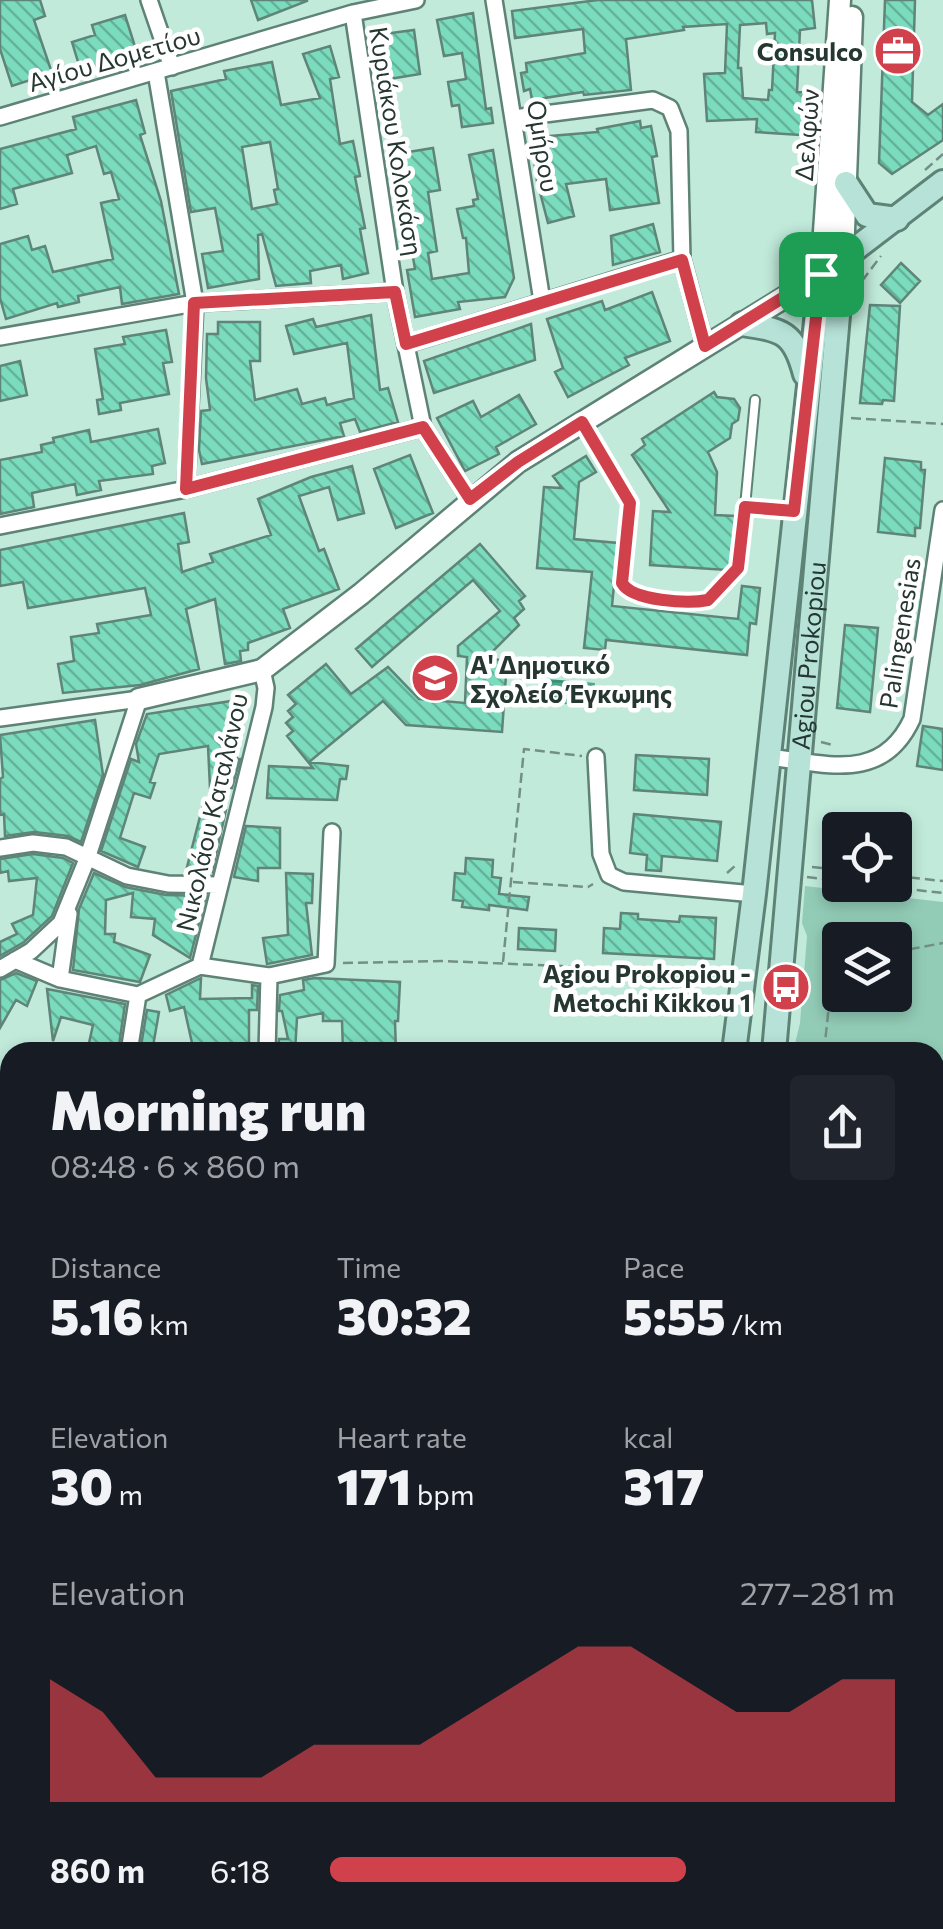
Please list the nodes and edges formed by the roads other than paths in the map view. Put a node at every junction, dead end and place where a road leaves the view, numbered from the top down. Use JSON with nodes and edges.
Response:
{"nodes":[{"id":1,"x":149,"y":0,"type":"edge"},
{"id":2,"x":334,"y":0,"type":"edge"},
{"id":3,"x":416,"y":0,"type":"edge"},
{"id":4,"x":494,"y":0,"type":"edge"},
{"id":5,"x":840,"y":0,"type":"edge"},
{"id":6,"x":853,"y":0,"type":"edge"},
{"id":7,"x":345,"y":15,"type":"junction"},
{"id":8,"x":172,"y":67,"type":"junction"},
{"id":9,"x":156,"y":72,"type":"junction"},
{"id":10,"x":0,"y":117,"type":"edge"},
{"id":11,"x":514,"y":118,"type":"junction"},
{"id":12,"x":943,"y":182,"type":"edge"},
{"id":13,"x":846,"y":183,"type":"junction"},
{"id":14,"x":897,"y":219,"type":"junction"},
{"id":15,"x":843,"y":258,"type":"junction"},
{"id":16,"x":682,"y":260,"type":"junction"},
{"id":17,"x":821,"y":274,"type":"junction"},
{"id":18,"x":395,"y":292,"type":"junction"},
{"id":19,"x":542,"y":301,"type":"junction"},
{"id":20,"x":194,"y":303,"type":"junction"},
{"id":21,"x":742,"y":324,"type":"junction"},
{"id":22,"x":0,"y":337,"type":"edge"},
{"id":23,"x":406,"y":344,"type":"junction"},
{"id":24,"x":705,"y":346,"type":"junction"},
{"id":25,"x":807,"y":382,"type":"junction"},
{"id":26,"x":755,"y":400,"type":"dead end"},
{"id":27,"x":582,"y":422,"type":"junction"},
{"id":28,"x":423,"y":427,"type":"junction"},
{"id":29,"x":186,"y":489,"type":"junction"},
{"id":30,"x":470,"y":499,"type":"junction"},
{"id":31,"x":745,"y":507,"type":"junction"},
{"id":32,"x":943,"y":510,"type":"edge"},
{"id":33,"x":794,"y":511,"type":"junction"},
{"id":34,"x":0,"y":526,"type":"edge"},
{"id":35,"x":938,"y":576,"type":"edge"},
{"id":36,"x":262,"y":670,"type":"junction"},
{"id":37,"x":139,"y":698,"type":"junction"},
{"id":38,"x":0,"y":718,"type":"edge"},
{"id":39,"x":768,"y":757,"type":"junction"},
{"id":40,"x":596,"y":758,"type":"road end"},
{"id":41,"x":796,"y":760,"type":"junction"},
{"id":42,"x":332,"y":832,"type":"dead end"},
{"id":43,"x":0,"y":848,"type":"edge"},
{"id":44,"x":87,"y":859,"type":"junction"},
{"id":45,"x":218,"y":884,"type":"junction"},
{"id":46,"x":754,"y":894,"type":"junction"},
{"id":47,"x":70,"y":906,"type":"junction"},
{"id":48,"x":15,"y":960,"type":"junction"},
{"id":49,"x":200,"y":966,"type":"junction"},
{"id":50,"x":0,"y":969,"type":"edge"},
{"id":51,"x":268,"y":976,"type":"junction"},
{"id":52,"x":60,"y":979,"type":"junction"},
{"id":53,"x":138,"y":995,"type":"junction"},
{"id":54,"x":130,"y":1042,"type":"edge"},
{"id":55,"x":267,"y":1042,"type":"edge"},
{"id":56,"x":735,"y":1042,"type":"edge"},
{"id":57,"x":775,"y":1042,"type":"edge"}],
"edges":[{"from":1,"to":8,"type":"street"},
{"from":2,"to":7,"type":"street","name":"Κυριάκου Κολοκάση"},
{"from":3,"to":7,"type":"street","name":"Αγίου Δομετίου"},
{"from":4,"to":11,"type":"street","name":"Ομήρου"},
{"from":5,"to":17,"type":"street","name":"Δελφών"},
{"from":6,"to":13,"type":"street","name":"Δελφών"},
{"from":7,"to":8,"type":"street","name":"Αγίου Δομετίου"},
{"from":7,"to":18,"type":"street","name":"Κυριάκου Κολοκάση"},
{"from":8,"to":9,"type":"street","name":"Αγίου Δομετίου"},
{"from":9,"to":10,"type":"street","name":"Αγίου Δομετίου"},
{"from":9,"to":20,"type":"street"},
{"from":11,"to":16,"type":"street"},
{"from":11,"to":19,"type":"street","name":"Ομήρου"},
{"from":12,"to":14,"type":"main road"},
{"from":13,"to":14,"type":"main road"},
{"from":13,"to":15,"type":"street","name":"Δελφών"},
{"from":14,"to":15,"type":"main road"},
{"from":15,"to":17,"type":"main road"},
{"from":15,"to":41,"type":"main road","name":"Agiou Prokopiou"},
{"from":16,"to":19,"type":"street"},
{"from":16,"to":24,"type":"street"},
{"from":17,"to":21,"type":"street"},
{"from":17,"to":25,"type":"main road","name":"Agiou Prokopiou"},
{"from":18,"to":20,"type":"street"},
{"from":18,"to":23,"type":"street","name":"Κυριάκου Κολοκάση"},
{"from":19,"to":23,"type":"street"},
{"from":20,"to":22,"type":"street"},
{"from":20,"to":29,"type":"street"},
{"from":21,"to":24,"type":"street"},
{"from":21,"to":25,"type":"main road"},
{"from":23,"to":28,"type":"street","name":"Κυριάκου Κολοκάση"},
{"from":24,"to":27,"type":"street"},
{"from":25,"to":33,"type":"main road","name":"Agiou Prokopiou"},
{"from":26,"to":31,"type":"lane"},
{"from":27,"to":30,"type":"street"},
{"from":27,"to":31,"type":"lane"},
{"from":28,"to":29,"type":"street"},
{"from":28,"to":30,"type":"street","name":"Κυριάκου Κολοκάση"},
{"from":29,"to":34,"type":"street"},
{"from":30,"to":36,"type":"street"},
{"from":31,"to":33,"type":"lane"},
{"from":32,"to":35,"type":"street","name":"Palingenesias"},
{"from":33,"to":39,"type":"main road","name":"Agiou Prokopiou"},
{"from":35,"to":41,"type":"street","name":"Palingenesias"},
{"from":36,"to":37,"type":"street"},
{"from":36,"to":45,"type":"street","name":"Νικολάου Καταλάνου"},
{"from":37,"to":38,"type":"street"},
{"from":37,"to":44,"type":"street"},
{"from":39,"to":41,"type":"street","name":"Palingenesias"},
{"from":39,"to":46,"type":"main road","name":"Agiou Prokopiou"},
{"from":40,"to":46,"type":"street"},
{"from":41,"to":57,"type":"main road","name":"Agiou Prokopiou"},
{"from":42,"to":51,"type":"street"},
{"from":43,"to":44,"type":"street"},
{"from":44,"to":45,"type":"street"},
{"from":44,"to":47,"type":"street"},
{"from":45,"to":49,"type":"street","name":"Νικολάου Καταλάνου"},
{"from":46,"to":56,"type":"main road","name":"Agiou Prokopiou"},
{"from":47,"to":48,"type":"street"},
{"from":47,"to":52,"type":"street"},
{"from":48,"to":50,"type":"street"},
{"from":48,"to":52,"type":"street"},
{"from":49,"to":51,"type":"street"},
{"from":49,"to":53,"type":"street"},
{"from":51,"to":55,"type":"street"},
{"from":52,"to":53,"type":"street"},
{"from":53,"to":54,"type":"street"}]}
